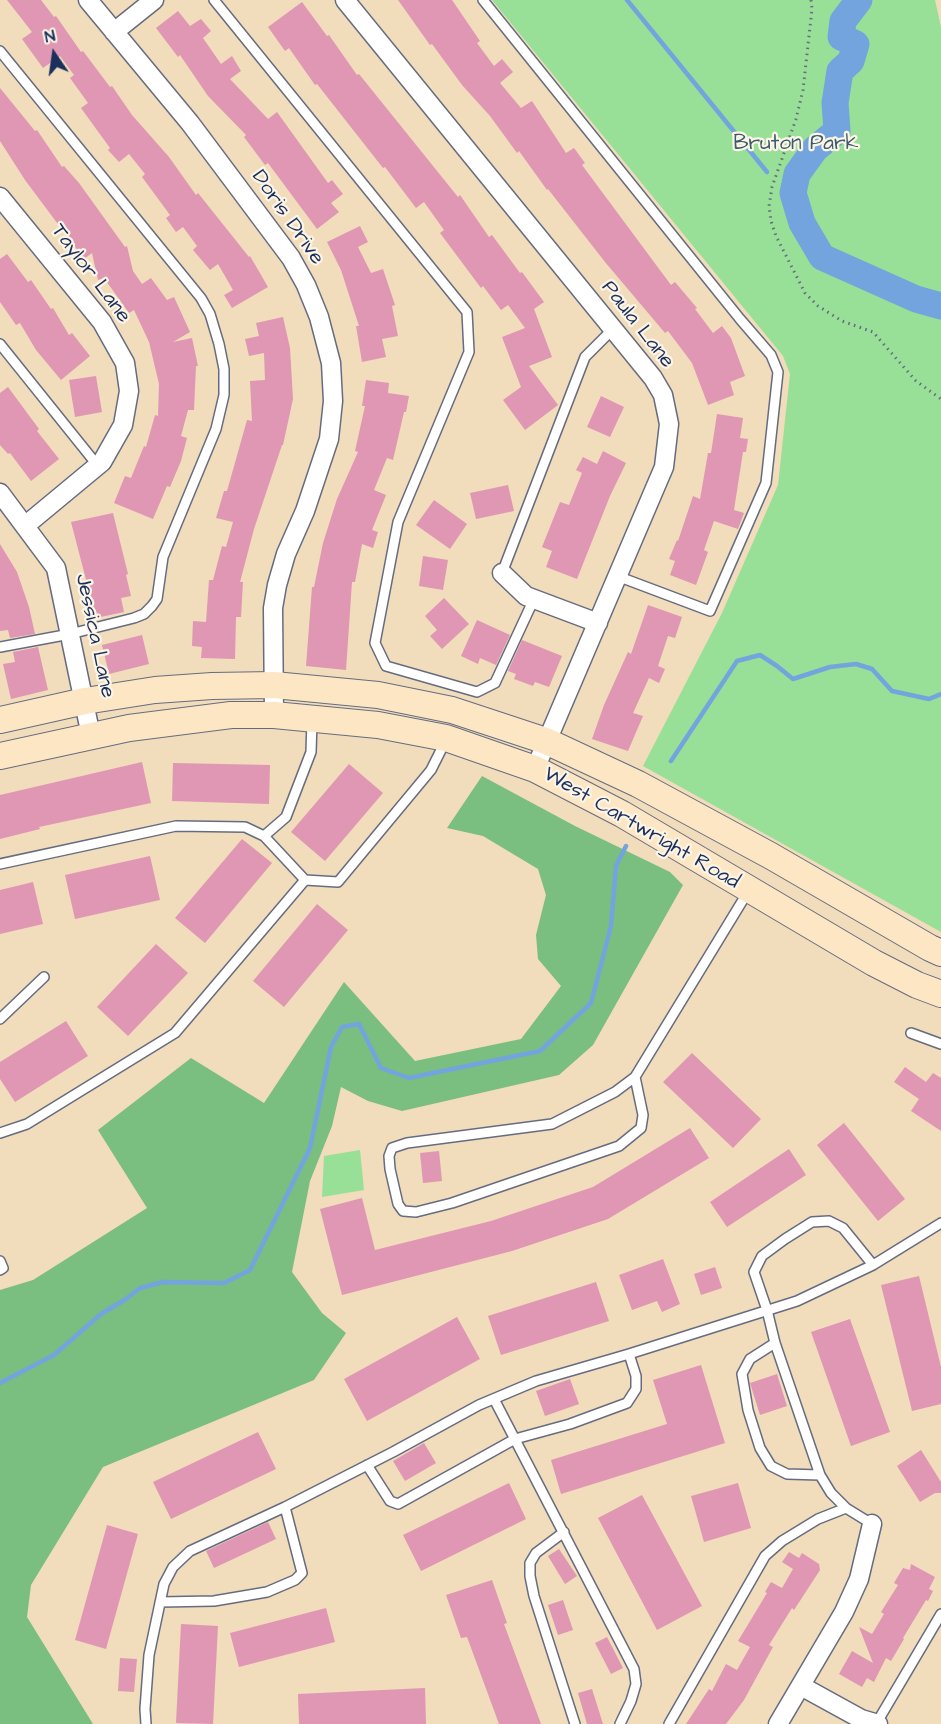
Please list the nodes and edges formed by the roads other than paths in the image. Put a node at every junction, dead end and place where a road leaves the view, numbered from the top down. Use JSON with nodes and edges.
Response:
{"nodes":[{"id":1,"x":88,"y":0,"type":"edge"},
{"id":2,"x":153,"y":0,"type":"edge"},
{"id":3,"x":214,"y":0,"type":"edge"},
{"id":4,"x":345,"y":0,"type":"edge"},
{"id":5,"x":483,"y":0,"type":"edge"},
{"id":6,"x":114,"y":32,"type":"junction"},
{"id":7,"x":0,"y":51,"type":"edge"},
{"id":8,"x":0,"y":197,"type":"edge"},
{"id":9,"x":613,"y":329,"type":"junction"},
{"id":10,"x":0,"y":344,"type":"edge"},
{"id":11,"x":98,"y":466,"type":"junction"},
{"id":12,"x":0,"y":493,"type":"edge"},
{"id":13,"x":26,"y":525,"type":"junction"},
{"id":14,"x":502,"y":573,"type":"joint"},
{"id":15,"x":617,"y":576,"type":"junction"},
{"id":16,"x":534,"y":599,"type":"junction"},
{"id":17,"x":598,"y":623,"type":"junction"},
{"id":18,"x":70,"y":634,"type":"junction"},
{"id":19,"x":0,"y":647,"type":"edge"},
{"id":20,"x":274,"y":686,"type":"junction"},
{"id":21,"x":85,"y":701,"type":"junction"},
{"id":22,"x":274,"y":715,"type":"junction"},
{"id":23,"x":312,"y":718,"type":"junction"},
{"id":24,"x":0,"y":720,"type":"edge"},
{"id":25,"x":91,"y":736,"type":"junction"},
{"id":26,"x":446,"y":738,"type":"junction"},
{"id":27,"x":546,"y":741,"type":"junction"},
{"id":28,"x":0,"y":756,"type":"edge"},
{"id":29,"x":535,"y":769,"type":"junction"},
{"id":30,"x":264,"y":836,"type":"junction"},
{"id":31,"x":771,"y":856,"type":"junction"},
{"id":32,"x":0,"y":864,"type":"edge"},
{"id":33,"x":304,"y":880,"type":"junction"},
{"id":34,"x":749,"y":890,"type":"junction"},
{"id":35,"x":941,"y":952,"type":"edge"},
{"id":36,"x":44,"y":977,"type":"dead end"},
{"id":37,"x":941,"y":994,"type":"edge"},
{"id":38,"x":0,"y":1019,"type":"edge"},
{"id":39,"x":910,"y":1033,"type":"dead end"},
{"id":40,"x":941,"y":1044,"type":"edge"},
{"id":41,"x":635,"y":1077,"type":"junction"},
{"id":42,"x":0,"y":1132,"type":"edge"},
{"id":43,"x":941,"y":1223,"type":"edge"},
{"id":44,"x":0,"y":1261,"type":"edge"},
{"id":45,"x":873,"y":1265,"type":"junction"},
{"id":46,"x":0,"y":1270,"type":"edge"},
{"id":47,"x":767,"y":1310,"type":"junction"},
{"id":48,"x":775,"y":1342,"type":"junction"},
{"id":49,"x":629,"y":1354,"type":"junction"},
{"id":50,"x":494,"y":1399,"type":"junction"},
{"id":51,"x":515,"y":1438,"type":"junction"},
{"id":52,"x":367,"y":1465,"type":"junction"},
{"id":53,"x":820,"y":1475,"type":"junction"},
{"id":54,"x":285,"y":1507,"type":"junction"},
{"id":55,"x":846,"y":1509,"type":"junction"},
{"id":56,"x":872,"y":1524,"type":"joint"},
{"id":57,"x":564,"y":1532,"type":"junction"},
{"id":58,"x":160,"y":1602,"type":"junction"},
{"id":59,"x":941,"y":1614,"type":"edge"},
{"id":60,"x":801,"y":1686,"type":"junction"},
{"id":61,"x":146,"y":1724,"type":"edge"},
{"id":62,"x":575,"y":1724,"type":"edge"},
{"id":63,"x":620,"y":1724,"type":"edge"},
{"id":64,"x":669,"y":1724,"type":"edge"},
{"id":65,"x":778,"y":1724,"type":"edge"},
{"id":66,"x":877,"y":1724,"type":"edge"}],
"edges":[{"from":1,"to":6,"type":"street","name":"Doris Drive"},
{"from":2,"to":6,"type":"street"},
{"from":3,"to":16,"type":"lane"},
{"from":4,"to":9,"type":"street","name":"Paula Lane"},
{"from":5,"to":15,"type":"lane"},
{"from":6,"to":20,"type":"street","name":"Doris Drive"},
{"from":7,"to":18,"type":"lane"},
{"from":8,"to":11,"type":"street","name":"Taylor Lane"},
{"from":9,"to":14,"type":"lane"},
{"from":9,"to":15,"type":"street","name":"Paula Lane"},
{"from":10,"to":11,"type":"lane"},
{"from":11,"to":13,"type":"street","name":"Taylor Lane"},
{"from":12,"to":13,"type":"street","name":"Jessica Lane"},
{"from":13,"to":18,"type":"street","name":"Jessica Lane"},
{"from":14,"to":16,"type":"street"},
{"from":15,"to":17,"type":"street","name":"Paula Lane"},
{"from":16,"to":17,"type":"street"},
{"from":17,"to":27,"type":"street","name":"Paula Lane"},
{"from":18,"to":19,"type":"lane"},
{"from":18,"to":21,"type":"street","name":"Jessica Lane"},
{"from":20,"to":21,"type":"main road","name":"West Cartwright Road"},
{"from":20,"to":22,"type":"street","name":"Doris Drive"},
{"from":20,"to":27,"type":"main road","name":"West Cartwright Road"},
{"from":21,"to":24,"type":"main road","name":"West Cartwright Road"},
{"from":21,"to":25,"type":"street","name":"Jessica Lane"},
{"from":22,"to":23,"type":"main road","name":"West Cartwright Road"},
{"from":22,"to":25,"type":"main road","name":"West Cartwright Road"},
{"from":23,"to":26,"type":"main road","name":"West Cartwright Road"},
{"from":23,"to":30,"type":"lane"},
{"from":25,"to":28,"type":"main road","name":"West Cartwright Road"},
{"from":26,"to":29,"type":"main road","name":"West Cartwright Road"},
{"from":26,"to":33,"type":"lane"},
{"from":27,"to":29,"type":"street","name":"Paula Lane"},
{"from":27,"to":31,"type":"main road","name":"West Cartwright Road"},
{"from":29,"to":34,"type":"main road","name":"West Cartwright Road"},
{"from":30,"to":32,"type":"lane"},
{"from":30,"to":33,"type":"lane"},
{"from":31,"to":34,"type":"main road"},
{"from":31,"to":35,"type":"main road","name":"West Cartwright Road"},
{"from":33,"to":42,"type":"lane"},
{"from":34,"to":37,"type":"main road","name":"West Cartwright Road"},
{"from":34,"to":41,"type":"lane"},
{"from":36,"to":38,"type":"lane"},
{"from":39,"to":40,"type":"lane"},
{"from":41,"to":41,"type":"lane"},
{"from":43,"to":45,"type":"lane"},
{"from":44,"to":46,"type":"lane"},
{"from":45,"to":47,"type":"lane"},
{"from":45,"to":47,"type":"lane"},
{"from":47,"to":48,"type":"lane"},
{"from":47,"to":49,"type":"lane"},
{"from":48,"to":53,"type":"lane"},
{"from":48,"to":53,"type":"lane"},
{"from":49,"to":50,"type":"lane"},
{"from":49,"to":51,"type":"lane"},
{"from":50,"to":51,"type":"lane"},
{"from":50,"to":52,"type":"lane"},
{"from":51,"to":52,"type":"lane"},
{"from":51,"to":57,"type":"lane"},
{"from":52,"to":54,"type":"lane"},
{"from":53,"to":55,"type":"lane"},
{"from":54,"to":58,"type":"lane"},
{"from":54,"to":58,"type":"lane"},
{"from":55,"to":56,"type":"lane"},
{"from":55,"to":64,"type":"lane"},
{"from":56,"to":60,"type":"street"},
{"from":57,"to":62,"type":"lane"},
{"from":57,"to":63,"type":"lane"},
{"from":58,"to":61,"type":"lane"},
{"from":59,"to":66,"type":"lane"},
{"from":60,"to":65,"type":"street"},
{"from":60,"to":66,"type":"street"}]}
